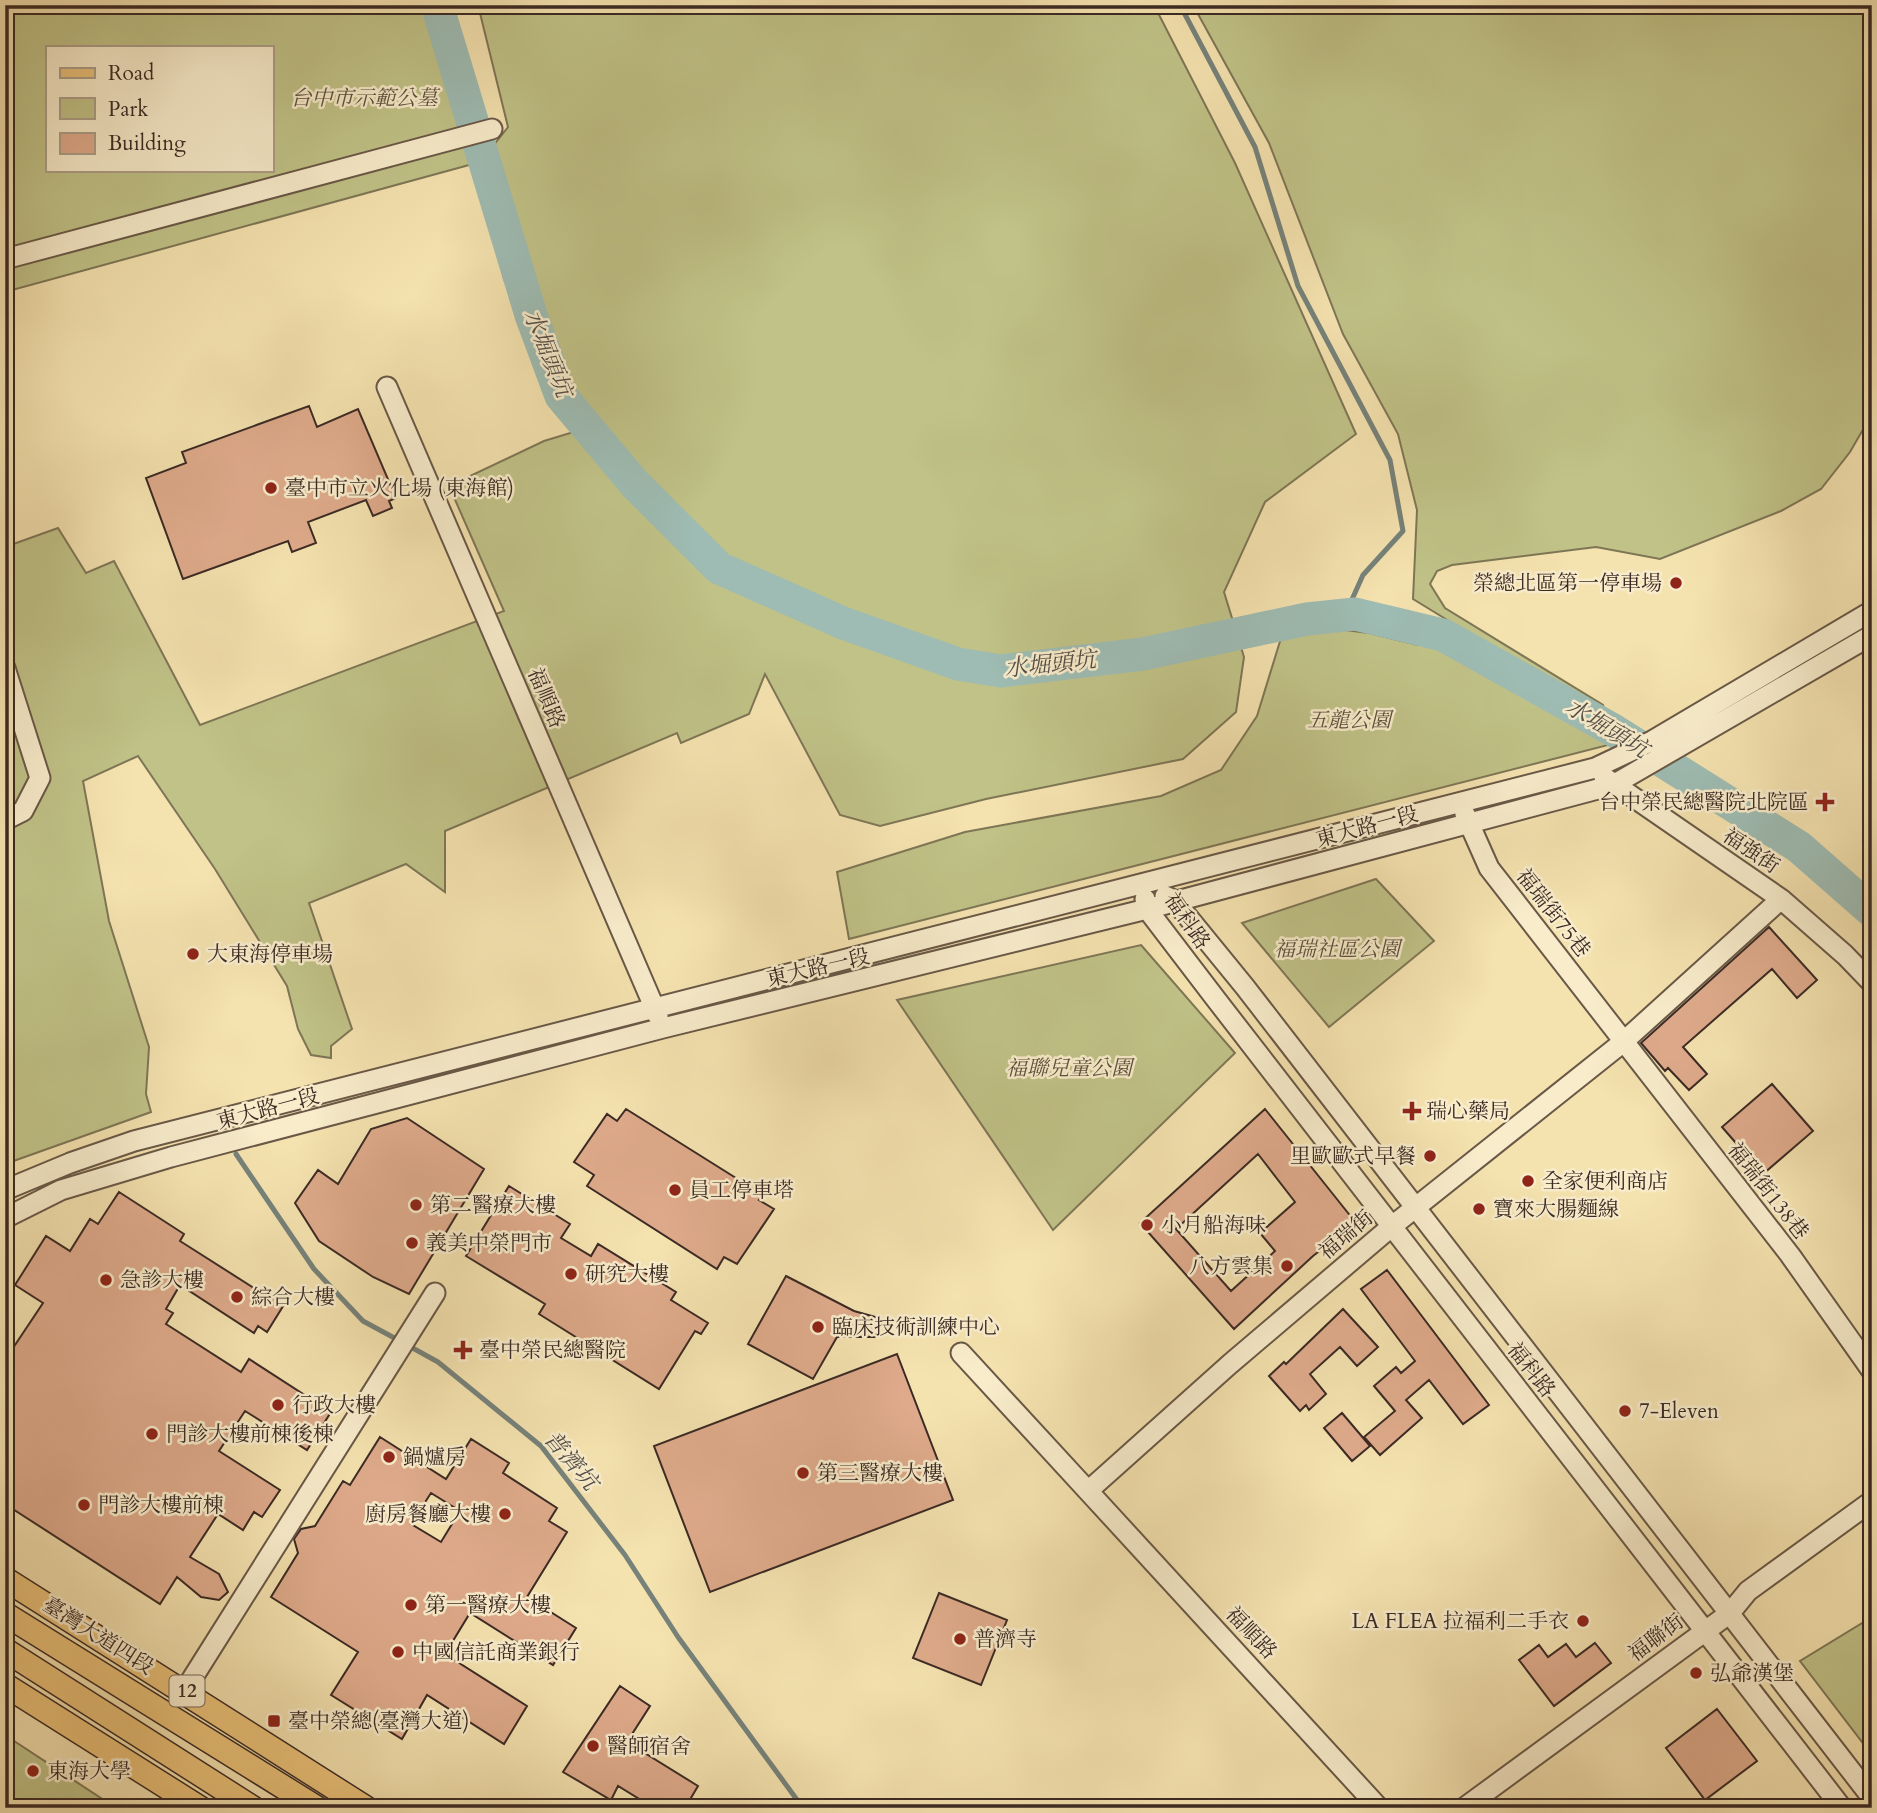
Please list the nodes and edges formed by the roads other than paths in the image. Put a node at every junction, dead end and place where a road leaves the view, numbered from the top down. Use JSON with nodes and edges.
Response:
{"nodes":[{"id":1,"x":492,"y":129,"type":"dead end"},
{"id":2,"x":5,"y":259,"type":"edge"},
{"id":3,"x":387,"y":387,"type":"dead end"},
{"id":4,"x":1872,"y":611,"type":"edge"},
{"id":5,"x":1872,"y":635,"type":"edge"},
{"id":6,"x":5,"y":668,"type":"edge"},
{"id":7,"x":1595,"y":768,"type":"junction"},
{"id":8,"x":1613,"y":785,"type":"junction"},
{"id":9,"x":1463,"y":803,"type":"junction"},
{"id":10,"x":5,"y":820,"type":"edge"},
{"id":11,"x":1467,"y":825,"type":"junction"},
{"id":12,"x":1142,"y":884,"type":"junction"},
{"id":13,"x":1781,"y":899,"type":"junction"},
{"id":14,"x":1174,"y":900,"type":"junction"},
{"id":15,"x":1147,"y":909,"type":"junction"},
{"id":16,"x":1872,"y":983,"type":"edge"},
{"id":17,"x":654,"y":1006,"type":"junction"},
{"id":18,"x":663,"y":1028,"type":"junction"},
{"id":19,"x":538,"y":1038,"type":"junction"},
{"id":20,"x":1622,"y":1043,"type":"junction"},
{"id":21,"x":543,"y":1060,"type":"junction"},
{"id":22,"x":5,"y":1190,"type":"edge"},
{"id":23,"x":1414,"y":1207,"type":"junction"},
{"id":24,"x":5,"y":1218,"type":"edge"},
{"id":25,"x":1391,"y":1227,"type":"junction"},
{"id":26,"x":435,"y":1293,"type":"dead end"},
{"id":27,"x":961,"y":1353,"type":"dead end"},
{"id":28,"x":1872,"y":1371,"type":"edge"},
{"id":29,"x":1088,"y":1491,"type":"junction"},
{"id":30,"x":1872,"y":1501,"type":"edge"},
{"id":31,"x":5,"y":1579,"type":"edge"},
{"id":32,"x":1730,"y":1613,"type":"junction"},
{"id":33,"x":5,"y":1614,"type":"edge"},
{"id":34,"x":1702,"y":1631,"type":"junction"},
{"id":35,"x":5,"y":1650,"type":"edge"},
{"id":36,"x":5,"y":1685,"type":"edge"},
{"id":37,"x":185,"y":1690,"type":"junction"},
{"id":38,"x":1872,"y":1798,"type":"edge"},
{"id":39,"x":200,"y":1808,"type":"edge"},
{"id":40,"x":253,"y":1808,"type":"edge"},
{"id":41,"x":317,"y":1808,"type":"edge"},
{"id":42,"x":366,"y":1808,"type":"edge"},
{"id":43,"x":1379,"y":1808,"type":"edge"},
{"id":44,"x":1464,"y":1808,"type":"edge"},
{"id":45,"x":1842,"y":1808,"type":"edge"}],
"edges":[{"from":1,"to":2,"type":"street"},
{"from":3,"to":17,"type":"street","name":"福順路"},
{"from":4,"to":7,"type":"street","name":"東大路一段"},
{"from":5,"to":8,"type":"street","name":"東大路一段"},
{"from":6,"to":10,"type":"street"},
{"from":7,"to":8,"type":"street","name":"福強街"},
{"from":7,"to":9,"type":"street","name":"東大路一段"},
{"from":8,"to":11,"type":"street","name":"東大路一段"},
{"from":8,"to":13,"type":"street","name":"福強街"},
{"from":9,"to":11,"type":"street","name":"福瑞街75巷"},
{"from":9,"to":12,"type":"street","name":"東大路一段"},
{"from":11,"to":14,"type":"street","name":"東大路一段"},
{"from":11,"to":20,"type":"street","name":"福瑞街75巷"},
{"from":12,"to":14,"type":"street","name":"福科路"},
{"from":12,"to":15,"type":"street","name":"福科路"},
{"from":12,"to":17,"type":"street","name":"東大路一段"},
{"from":13,"to":16,"type":"street","name":"福強街"},
{"from":13,"to":20,"type":"street","name":"福瑞街"},
{"from":14,"to":15,"type":"street","name":"東大路一段"},
{"from":14,"to":23,"type":"street","name":"福科路"},
{"from":15,"to":18,"type":"street","name":"東大路一段"},
{"from":15,"to":25,"type":"street","name":"福科路"},
{"from":17,"to":18,"type":"street","name":"福順路"},
{"from":17,"to":19,"type":"street","name":"東大路一段"},
{"from":18,"to":21,"type":"street","name":"東大路一段"},
{"from":19,"to":21,"type":"street"},
{"from":19,"to":22,"type":"street","name":"東大路一段"},
{"from":20,"to":23,"type":"street","name":"福瑞街"},
{"from":20,"to":28,"type":"street","name":"福瑞街138巷"},
{"from":21,"to":24,"type":"street","name":"東大路一段"},
{"from":23,"to":25,"type":"street","name":"福瑞街"},
{"from":23,"to":32,"type":"street","name":"福科路"},
{"from":25,"to":29,"type":"street","name":"福瑞街"},
{"from":25,"to":34,"type":"street","name":"福科路"},
{"from":26,"to":37,"type":"street"},
{"from":27,"to":29,"type":"street"},
{"from":29,"to":43,"type":"street","name":"福順路"},
{"from":30,"to":32,"type":"street","name":"福聯街"},
{"from":31,"to":37,"type":"main road","name":"臺灣大道四段","number":"12"},
{"from":32,"to":34,"type":"street","name":"福聯街"},
{"from":32,"to":38,"type":"street","name":"福科路"},
{"from":33,"to":41,"type":"main road","name":"臺灣大道四段","number":"12"},
{"from":34,"to":44,"type":"street","name":"福聯街"},
{"from":34,"to":45,"type":"street","name":"福科路"},
{"from":35,"to":40,"type":"main road"},
{"from":36,"to":39,"type":"main road"},
{"from":37,"to":42,"type":"main road","name":"臺灣大道四段","number":"12"}]}
